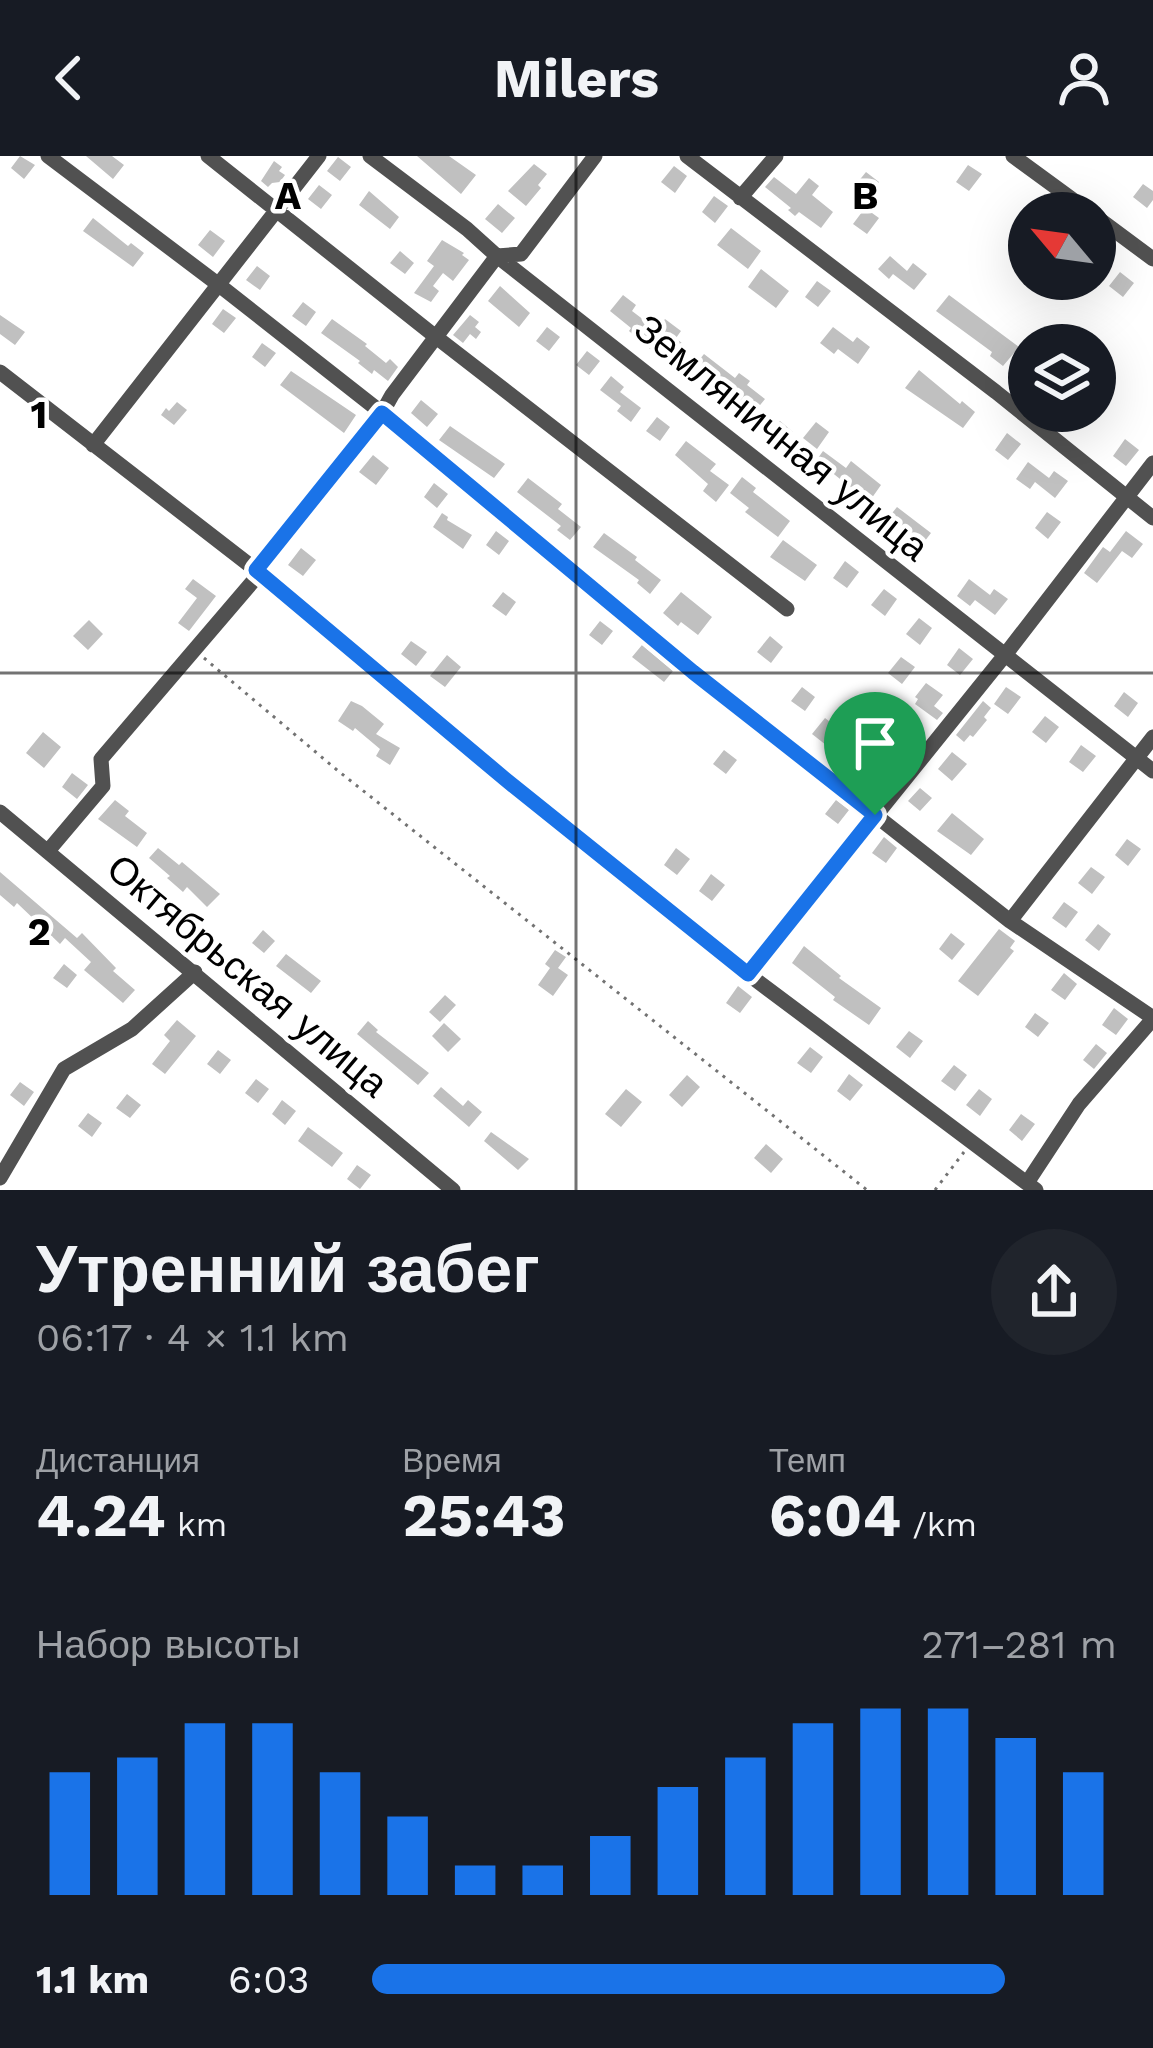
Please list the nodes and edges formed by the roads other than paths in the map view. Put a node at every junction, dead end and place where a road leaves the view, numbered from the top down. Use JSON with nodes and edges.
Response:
{"nodes":[{"id":1,"x":49,"y":156,"type":"edge"},
{"id":2,"x":208,"y":156,"type":"edge"},
{"id":3,"x":319,"y":156,"type":"edge"},
{"id":4,"x":370,"y":156,"type":"edge"},
{"id":5,"x":595,"y":156,"type":"edge"},
{"id":6,"x":687,"y":156,"type":"edge"},
{"id":7,"x":776,"y":156,"type":"edge"},
{"id":8,"x":1013,"y":156,"type":"edge"},
{"id":9,"x":1063,"y":192,"type":"edge"},
{"id":10,"x":740,"y":199,"type":"junction"},
{"id":11,"x":276,"y":212,"type":"junction"},
{"id":12,"x":1116,"y":231,"type":"edge"},
{"id":13,"x":497,"y":256,"type":"junction"},
{"id":14,"x":1153,"y":259,"type":"edge"},
{"id":15,"x":219,"y":285,"type":"junction"},
{"id":16,"x":436,"y":337,"type":"junction"},
{"id":17,"x":0,"y":372,"type":"edge"},
{"id":18,"x":382,"y":413,"type":"junction"},
{"id":19,"x":93,"y":445,"type":"junction"},
{"id":20,"x":1153,"y":463,"type":"edge"},
{"id":21,"x":1125,"y":496,"type":"junction"},
{"id":22,"x":1153,"y":518,"type":"edge"},
{"id":23,"x":258,"y":572,"type":"junction"},
{"id":24,"x":787,"y":609,"type":"dead end"},
{"id":25,"x":1004,"y":655,"type":"junction"},
{"id":26,"x":1153,"y":737,"type":"edge"},
{"id":27,"x":1137,"y":758,"type":"junction"},
{"id":28,"x":1153,"y":771,"type":"edge"},
{"id":29,"x":0,"y":812,"type":"edge"},
{"id":30,"x":875,"y":815,"type":"junction"},
{"id":31,"x":48,"y":851,"type":"junction"},
{"id":32,"x":1010,"y":921,"type":"junction"},
{"id":33,"x":195,"y":972,"type":"junction"},
{"id":34,"x":748,"y":974,"type":"junction"},
{"id":35,"x":1152,"y":1016,"type":"edge"},
{"id":36,"x":0,"y":1178,"type":"edge"},
{"id":37,"x":1032,"y":1187,"type":"edge"},
{"id":38,"x":453,"y":1190,"type":"edge"}],
"edges":[{"from":1,"to":15,"type":"street"},
{"from":2,"to":11,"type":"street"},
{"from":3,"to":11,"type":"street"},
{"from":4,"to":13,"type":"street","name":"Земляничная улица"},
{"from":5,"to":13,"type":"street"},
{"from":6,"to":10,"type":"street"},
{"from":7,"to":10,"type":"street"},
{"from":8,"to":9,"type":"street"},
{"from":10,"to":21,"type":"street"},
{"from":11,"to":15,"type":"street"},
{"from":11,"to":16,"type":"street"},
{"from":12,"to":14,"type":"street"},
{"from":13,"to":16,"type":"street"},
{"from":13,"to":25,"type":"street","name":"Земляничная улица"},
{"from":15,"to":18,"type":"street"},
{"from":15,"to":19,"type":"street"},
{"from":16,"to":18,"type":"street"},
{"from":16,"to":24,"type":"street"},
{"from":17,"to":19,"type":"street"},
{"from":18,"to":23,"type":"street"},
{"from":18,"to":30,"type":"street"},
{"from":19,"to":23,"type":"street"},
{"from":20,"to":21,"type":"street"},
{"from":21,"to":22,"type":"street"},
{"from":21,"to":25,"type":"street"},
{"from":23,"to":31,"type":"street"},
{"from":23,"to":34,"type":"street"},
{"from":25,"to":27,"type":"street","name":"Земляничная улица"},
{"from":25,"to":30,"type":"street"},
{"from":26,"to":27,"type":"street"},
{"from":27,"to":28,"type":"street","name":"Земляничная улица"},
{"from":27,"to":32,"type":"street"},
{"from":29,"to":31,"type":"street","name":"Октябрьская улица"},
{"from":30,"to":32,"type":"street"},
{"from":30,"to":34,"type":"street"},
{"from":31,"to":33,"type":"street","name":"Октябрьская улица"},
{"from":32,"to":35,"type":"street"},
{"from":33,"to":36,"type":"street"},
{"from":33,"to":38,"type":"street","name":"Октябрьская улица"},
{"from":34,"to":37,"type":"street"},
{"from":35,"to":37,"type":"street"}]}
